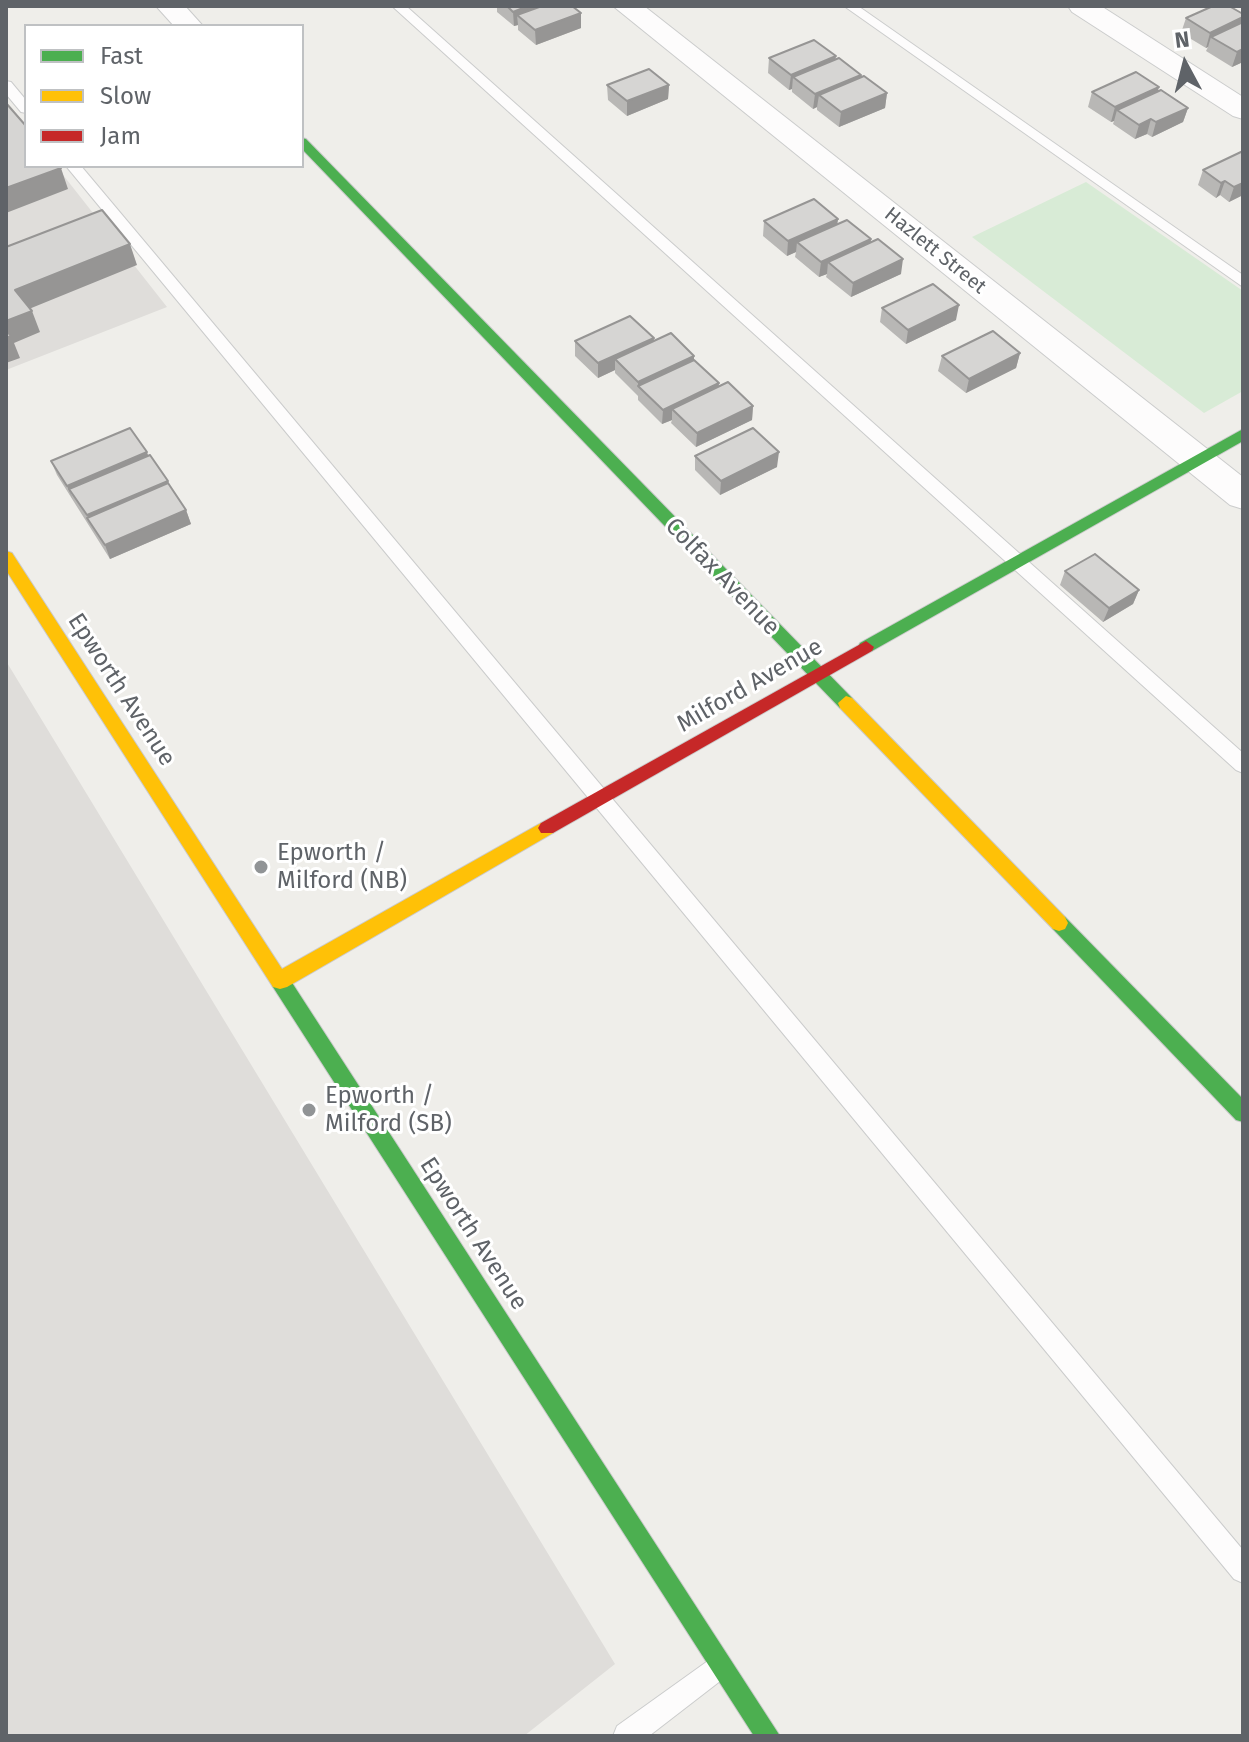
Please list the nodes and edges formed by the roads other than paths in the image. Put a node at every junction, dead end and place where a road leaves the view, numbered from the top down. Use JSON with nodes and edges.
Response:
{"nodes":[{"id":1,"x":170,"y":6,"type":"edge"},
{"id":2,"x":398,"y":6,"type":"edge"},
{"id":3,"x":627,"y":6,"type":"edge"},
{"id":4,"x":850,"y":6,"type":"edge"},
{"id":5,"x":1082,"y":6,"type":"edge"},
{"id":6,"x":187,"y":24,"type":"edge"},
{"id":7,"x":6,"y":85,"type":"edge"},
{"id":8,"x":24,"y":107,"type":"edge"},
{"id":9,"x":1243,"y":110,"type":"edge"},
{"id":10,"x":304,"y":144,"type":"edge"},
{"id":11,"x":75,"y":168,"type":"edge"},
{"id":12,"x":1243,"y":282,"type":"edge"},
{"id":13,"x":1243,"y":434,"type":"edge"},
{"id":14,"x":1197,"y":460,"type":"junction"},
{"id":15,"x":1243,"y":496,"type":"edge"},
{"id":16,"x":6,"y":557,"type":"edge"},
{"id":17,"x":1015,"y":563,"type":"junction"},
{"id":18,"x":818,"y":676,"type":"junction"},
{"id":19,"x":1243,"y":765,"type":"edge"},
{"id":20,"x":599,"y":799,"type":"junction"},
{"id":21,"x":281,"y":979,"type":"junction"},
{"id":22,"x":1243,"y":1113,"type":"edge"},
{"id":23,"x":1243,"y":1570,"type":"edge"},
{"id":24,"x":722,"y":1664,"type":"junction"},
{"id":25,"x":627,"y":1736,"type":"edge"},
{"id":26,"x":768,"y":1736,"type":"edge"}],
"edges":[{"from":1,"to":6,"type":"street"},
{"from":2,"to":17,"type":"lane"},
{"from":3,"to":14,"type":"street","name":"Hazlett Street"},
{"from":4,"to":12,"type":"lane"},
{"from":5,"to":9,"type":"street"},
{"from":7,"to":8,"type":"lane"},
{"from":10,"to":18,"type":"street","name":"Colfax Avenue"},
{"from":11,"to":20,"type":"lane"},
{"from":13,"to":14,"type":"street","name":"Milford Avenue"},
{"from":14,"to":15,"type":"street","name":"Hazlett Street"},
{"from":14,"to":17,"type":"street","name":"Milford Avenue"},
{"from":16,"to":21,"type":"street","name":"Epworth Avenue"},
{"from":17,"to":18,"type":"street","name":"Milford Avenue"},
{"from":17,"to":19,"type":"lane"},
{"from":18,"to":20,"type":"street","name":"Milford Avenue"},
{"from":18,"to":22,"type":"street","name":"Colfax Avenue"},
{"from":20,"to":21,"type":"street","name":"Milford Avenue"},
{"from":20,"to":23,"type":"lane"},
{"from":21,"to":24,"type":"street","name":"Epworth Avenue"},
{"from":24,"to":25,"type":"lane"},
{"from":24,"to":26,"type":"street","name":"Epworth Avenue"}]}
